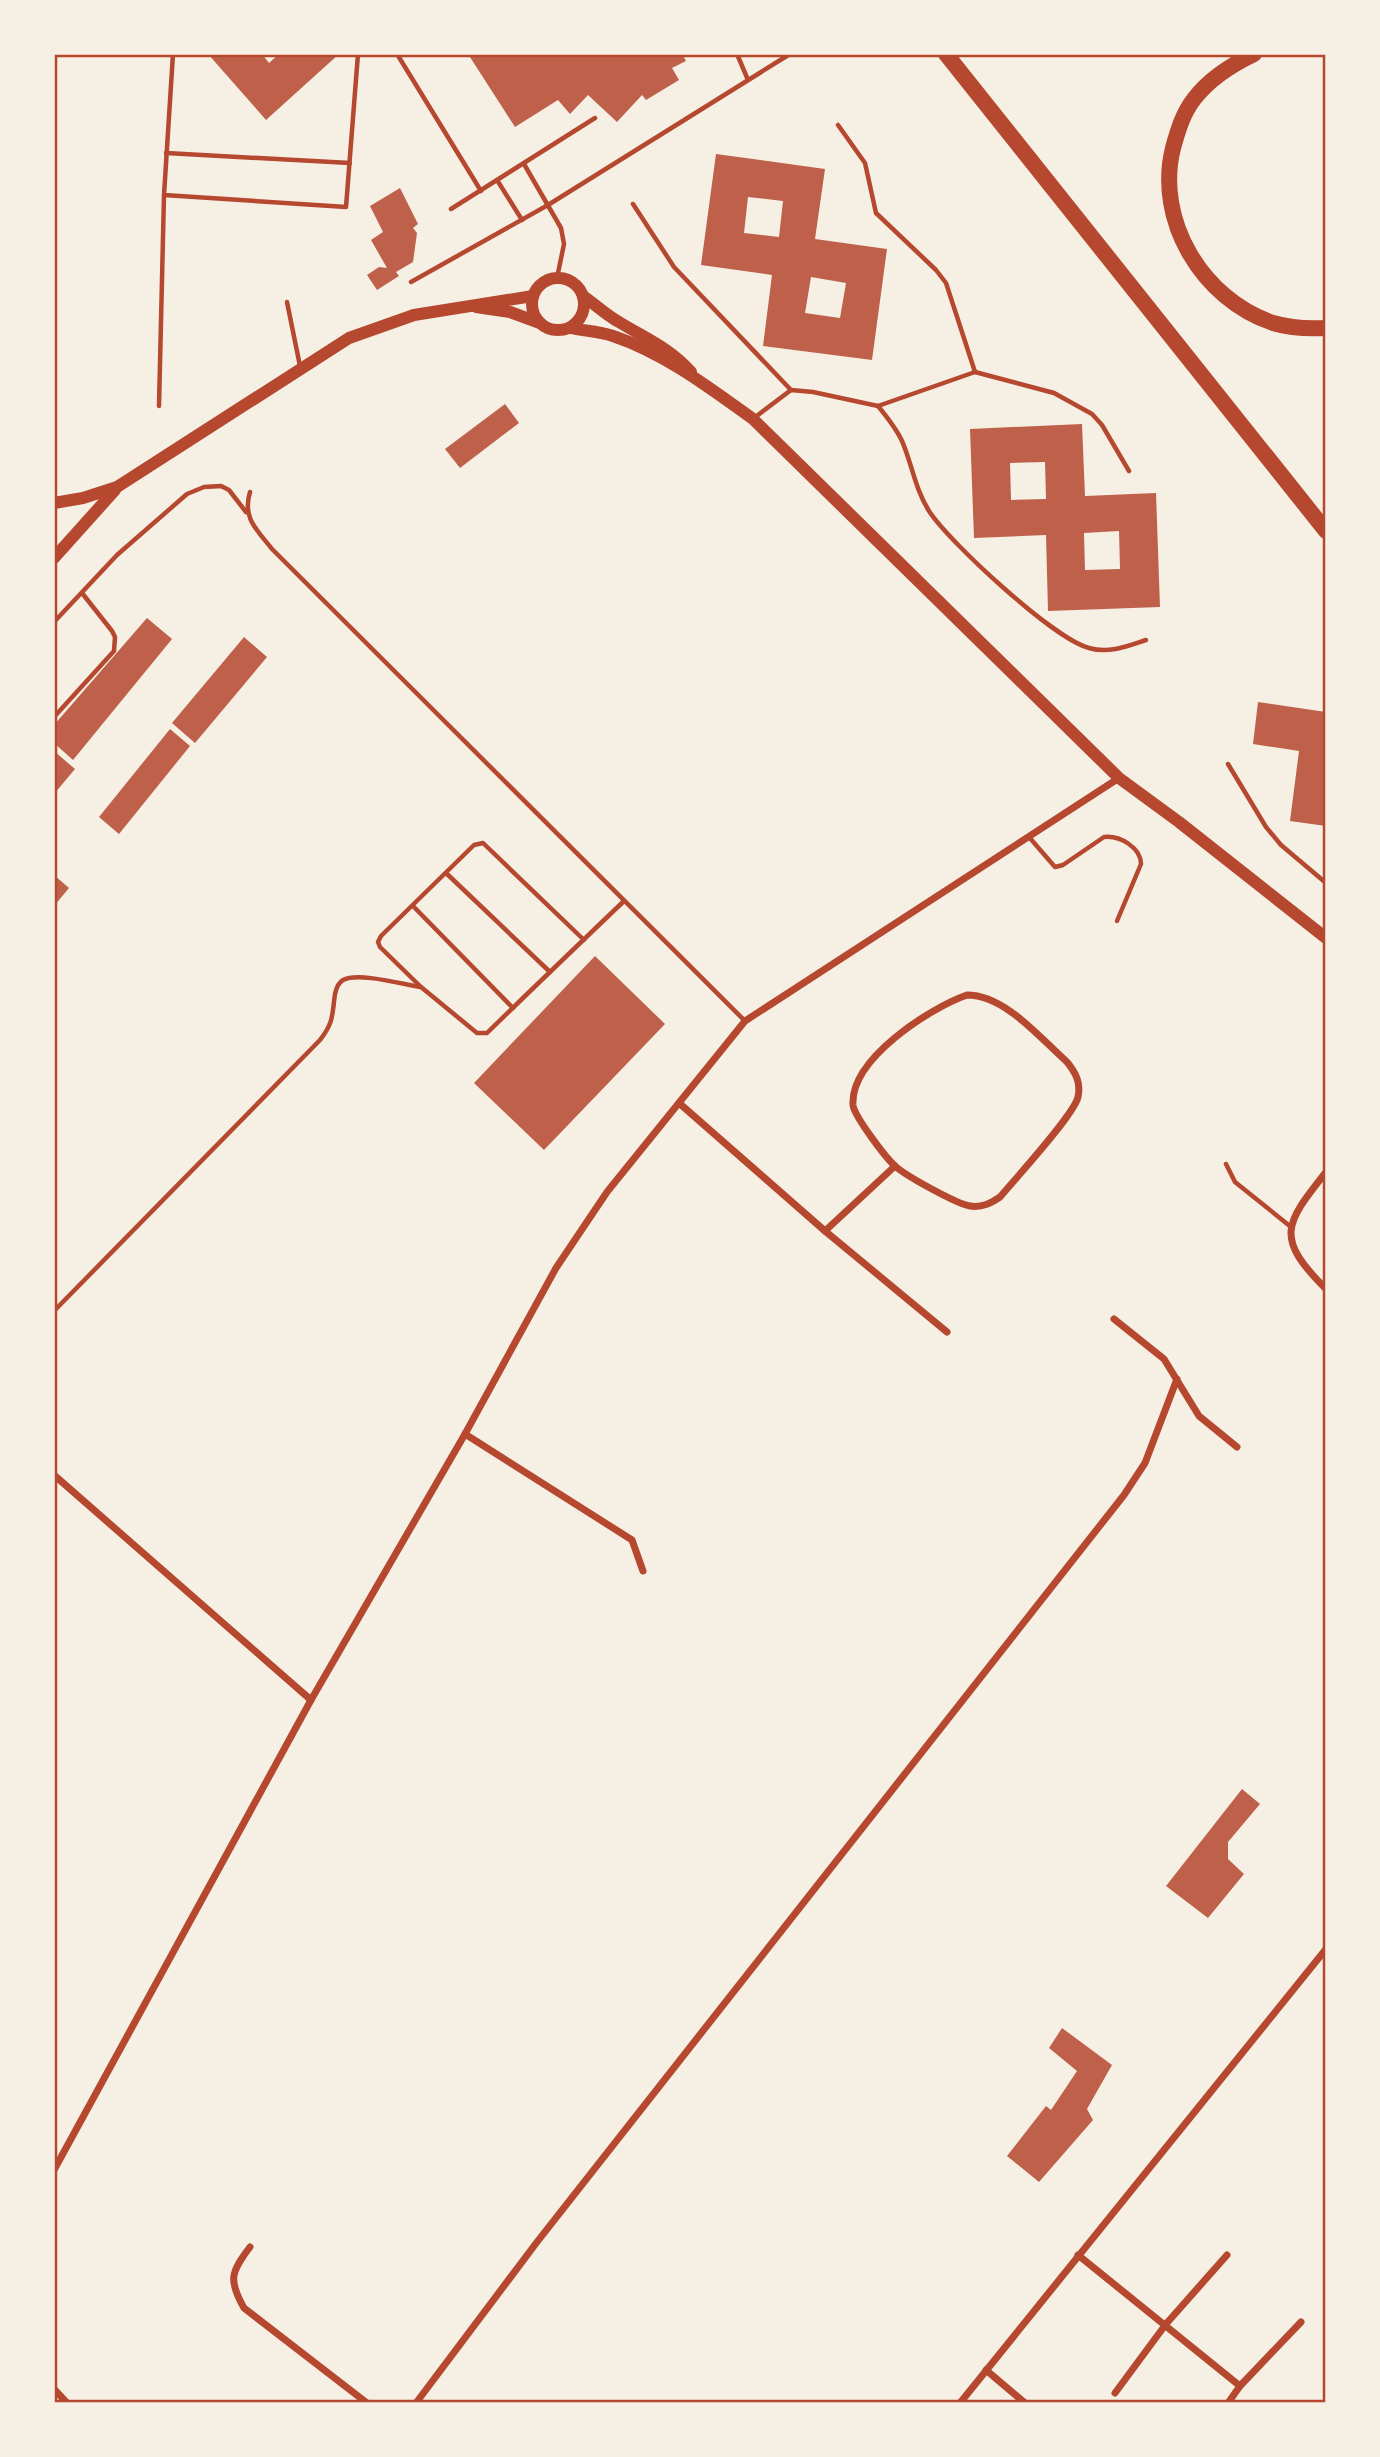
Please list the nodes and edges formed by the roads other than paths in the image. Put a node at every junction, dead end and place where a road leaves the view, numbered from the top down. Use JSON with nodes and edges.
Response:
{"nodes":[{"id":1,"x":173,"y":54,"type":"edge"},
{"id":2,"x":358,"y":54,"type":"edge"},
{"id":3,"x":397,"y":54,"type":"edge"},
{"id":4,"x":737,"y":54,"type":"edge"},
{"id":5,"x":790,"y":54,"type":"edge"},
{"id":6,"x":946,"y":54,"type":"edge"},
{"id":7,"x":1254,"y":54,"type":"edge"},
{"id":8,"x":748,"y":80,"type":"junction"},
{"id":9,"x":595,"y":118,"type":"dead end"},
{"id":10,"x":838,"y":125,"type":"dead end"},
{"id":11,"x":166,"y":153,"type":"junction"},
{"id":12,"x":350,"y":163,"type":"junction"},
{"id":13,"x":524,"y":163,"type":"junction"},
{"id":14,"x":497,"y":180,"type":"junction"},
{"id":15,"x":481,"y":191,"type":"junction"},
{"id":16,"x":164,"y":195,"type":"junction"},
{"id":17,"x":633,"y":204,"type":"dead end"},
{"id":18,"x":548,"y":205,"type":"junction"},
{"id":19,"x":451,"y":209,"type":"dead end"},
{"id":20,"x":522,"y":220,"type":"junction"},
{"id":21,"x":557,"y":278,"type":"junction"},
{"id":22,"x":411,"y":282,"type":"dead end"},
{"id":23,"x":533,"y":296,"type":"junction"},
{"id":24,"x":583,"y":296,"type":"junction"},
{"id":25,"x":287,"y":302,"type":"dead end"},
{"id":26,"x":466,"y":305,"type":"junction"},
{"id":27,"x":540,"y":323,"type":"junction"},
{"id":28,"x":570,"y":328,"type":"junction"},
{"id":29,"x":1326,"y":328,"type":"edge"},
{"id":30,"x":301,"y":369,"type":"junction"},
{"id":31,"x":975,"y":372,"type":"junction"},
{"id":32,"x":696,"y":377,"type":"junction"},
{"id":33,"x":791,"y":390,"type":"junction"},
{"id":34,"x":159,"y":406,"type":"dead end"},
{"id":35,"x":878,"y":406,"type":"junction"},
{"id":36,"x":753,"y":419,"type":"junction"},
{"id":37,"x":1129,"y":471,"type":"dead end"},
{"id":38,"x":117,"y":488,"type":"junction"},
{"id":39,"x":250,"y":492,"type":"dead end"},
{"id":40,"x":54,"y":503,"type":"edge"},
{"id":41,"x":246,"y":513,"type":"junction"},
{"id":42,"x":1326,"y":531,"type":"edge"},
{"id":43,"x":54,"y":558,"type":"edge"},
{"id":44,"x":82,"y":593,"type":"junction"},
{"id":45,"x":54,"y":622,"type":"edge"},
{"id":46,"x":1146,"y":640,"type":"dead end"},
{"id":47,"x":54,"y":717,"type":"edge"},
{"id":48,"x":1228,"y":764,"type":"dead end"},
{"id":49,"x":1119,"y":778,"type":"junction"},
{"id":50,"x":1029,"y":837,"type":"junction"},
{"id":51,"x":446,"y":873,"type":"junction"},
{"id":52,"x":1326,"y":883,"type":"edge"},
{"id":53,"x":624,"y":901,"type":"junction"},
{"id":54,"x":413,"y":906,"type":"junction"},
{"id":55,"x":1117,"y":921,"type":"dead end"},
{"id":56,"x":1326,"y":937,"type":"edge"},
{"id":57,"x":584,"y":940,"type":"junction"},
{"id":58,"x":550,"y":972,"type":"junction"},
{"id":59,"x":421,"y":987,"type":"junction"},
{"id":60,"x":513,"y":1008,"type":"junction"},
{"id":61,"x":745,"y":1021,"type":"junction"},
{"id":62,"x":679,"y":1103,"type":"junction"},
{"id":63,"x":1226,"y":1164,"type":"dead end"},
{"id":64,"x":895,"y":1166,"type":"junction"},
{"id":65,"x":1326,"y":1172,"type":"edge"},
{"id":66,"x":1291,"y":1227,"type":"junction"},
{"id":67,"x":825,"y":1231,"type":"junction"},
{"id":68,"x":1326,"y":1289,"type":"edge"},
{"id":69,"x":54,"y":1311,"type":"edge"},
{"id":70,"x":1114,"y":1319,"type":"dead end"},
{"id":71,"x":947,"y":1332,"type":"dead end"},
{"id":72,"x":1177,"y":1379,"type":"junction"},
{"id":73,"x":466,"y":1434,"type":"junction"},
{"id":74,"x":1237,"y":1447,"type":"dead end"},
{"id":75,"x":54,"y":1475,"type":"edge"},
{"id":76,"x":643,"y":1571,"type":"dead end"},
{"id":77,"x":311,"y":1700,"type":"junction"},
{"id":78,"x":1326,"y":1950,"type":"edge"},
{"id":79,"x":54,"y":2170,"type":"edge"},
{"id":80,"x":250,"y":2247,"type":"dead end"},
{"id":81,"x":1078,"y":2255,"type":"junction"},
{"id":82,"x":1227,"y":2255,"type":"dead end"},
{"id":83,"x":1301,"y":2322,"type":"dead end"},
{"id":84,"x":1167,"y":2325,"type":"junction"},
{"id":85,"x":986,"y":2370,"type":"junction"},
{"id":86,"x":1240,"y":2386,"type":"junction"},
{"id":87,"x":54,"y":2389,"type":"edge"},
{"id":88,"x":1115,"y":2393,"type":"dead end"},
{"id":89,"x":67,"y":2403,"type":"edge"},
{"id":90,"x":367,"y":2403,"type":"edge"},
{"id":91,"x":416,"y":2403,"type":"edge"},
{"id":92,"x":960,"y":2403,"type":"edge"},
{"id":93,"x":1025,"y":2403,"type":"edge"},
{"id":94,"x":1228,"y":2403,"type":"edge"}],
"edges":[{"from":1,"to":11,"type":"lane"},
{"from":2,"to":12,"type":"lane"},
{"from":3,"to":15,"type":"lane"},
{"from":4,"to":8,"type":"lane"},
{"from":5,"to":8,"type":"lane"},
{"from":6,"to":42,"type":"highway"},
{"from":7,"to":29,"type":"highway"},
{"from":8,"to":18,"type":"lane"},
{"from":9,"to":13,"type":"lane"},
{"from":10,"to":31,"type":"lane"},
{"from":11,"to":12,"type":"lane"},
{"from":11,"to":16,"type":"lane"},
{"from":12,"to":16,"type":"lane"},
{"from":13,"to":14,"type":"lane"},
{"from":13,"to":18,"type":"lane"},
{"from":14,"to":15,"type":"lane"},
{"from":14,"to":20,"type":"lane"},
{"from":15,"to":19,"type":"lane"},
{"from":16,"to":34,"type":"lane"},
{"from":17,"to":33,"type":"lane"},
{"from":18,"to":20,"type":"lane"},
{"from":18,"to":21,"type":"lane"},
{"from":20,"to":22,"type":"lane"},
{"from":21,"to":23,"type":"main road"},
{"from":21,"to":24,"type":"main road"},
{"from":23,"to":26,"type":"main road"},
{"from":23,"to":27,"type":"main road"},
{"from":24,"to":28,"type":"main road"},
{"from":24,"to":32,"type":"main road"},
{"from":25,"to":30,"type":"lane"},
{"from":26,"to":27,"type":"main road"},
{"from":26,"to":30,"type":"main road"},
{"from":27,"to":28,"type":"main road"},
{"from":28,"to":32,"type":"main road"},
{"from":30,"to":38,"type":"main road"},
{"from":31,"to":35,"type":"lane"},
{"from":31,"to":37,"type":"lane"},
{"from":32,"to":36,"type":"main road"},
{"from":33,"to":35,"type":"lane"},
{"from":33,"to":36,"type":"lane"},
{"from":35,"to":46,"type":"lane"},
{"from":36,"to":49,"type":"main road"},
{"from":38,"to":40,"type":"main road"},
{"from":38,"to":43,"type":"main road"},
{"from":39,"to":41,"type":"lane"},
{"from":41,"to":44,"type":"lane"},
{"from":41,"to":53,"type":"lane"},
{"from":44,"to":45,"type":"lane"},
{"from":44,"to":47,"type":"lane"},
{"from":48,"to":52,"type":"lane"},
{"from":49,"to":50,"type":"street"},
{"from":49,"to":56,"type":"main road"},
{"from":50,"to":55,"type":"lane"},
{"from":50,"to":61,"type":"street"},
{"from":51,"to":54,"type":"lane"},
{"from":51,"to":57,"type":"lane"},
{"from":51,"to":58,"type":"lane"},
{"from":53,"to":57,"type":"lane"},
{"from":53,"to":61,"type":"lane"},
{"from":54,"to":59,"type":"lane"},
{"from":54,"to":60,"type":"lane"},
{"from":57,"to":58,"type":"lane"},
{"from":58,"to":60,"type":"lane"},
{"from":59,"to":60,"type":"lane"},
{"from":59,"to":69,"type":"lane"},
{"from":61,"to":62,"type":"street"},
{"from":62,"to":67,"type":"street"},
{"from":62,"to":73,"type":"street"},
{"from":63,"to":66,"type":"lane"},
{"from":64,"to":64,"type":"street"},
{"from":64,"to":67,"type":"street"},
{"from":65,"to":66,"type":"street"},
{"from":66,"to":68,"type":"street"},
{"from":67,"to":71,"type":"street"},
{"from":70,"to":72,"type":"street"},
{"from":72,"to":74,"type":"street"},
{"from":72,"to":91,"type":"street"},
{"from":73,"to":76,"type":"street"},
{"from":73,"to":77,"type":"street"},
{"from":75,"to":77,"type":"street"},
{"from":77,"to":79,"type":"street"},
{"from":78,"to":81,"type":"street"},
{"from":80,"to":90,"type":"street"},
{"from":81,"to":84,"type":"street"},
{"from":81,"to":85,"type":"street"},
{"from":82,"to":84,"type":"street"},
{"from":83,"to":86,"type":"street"},
{"from":84,"to":86,"type":"street"},
{"from":84,"to":88,"type":"street"},
{"from":85,"to":92,"type":"street"},
{"from":85,"to":93,"type":"street"},
{"from":86,"to":94,"type":"street"},
{"from":87,"to":89,"type":"street"}]}
